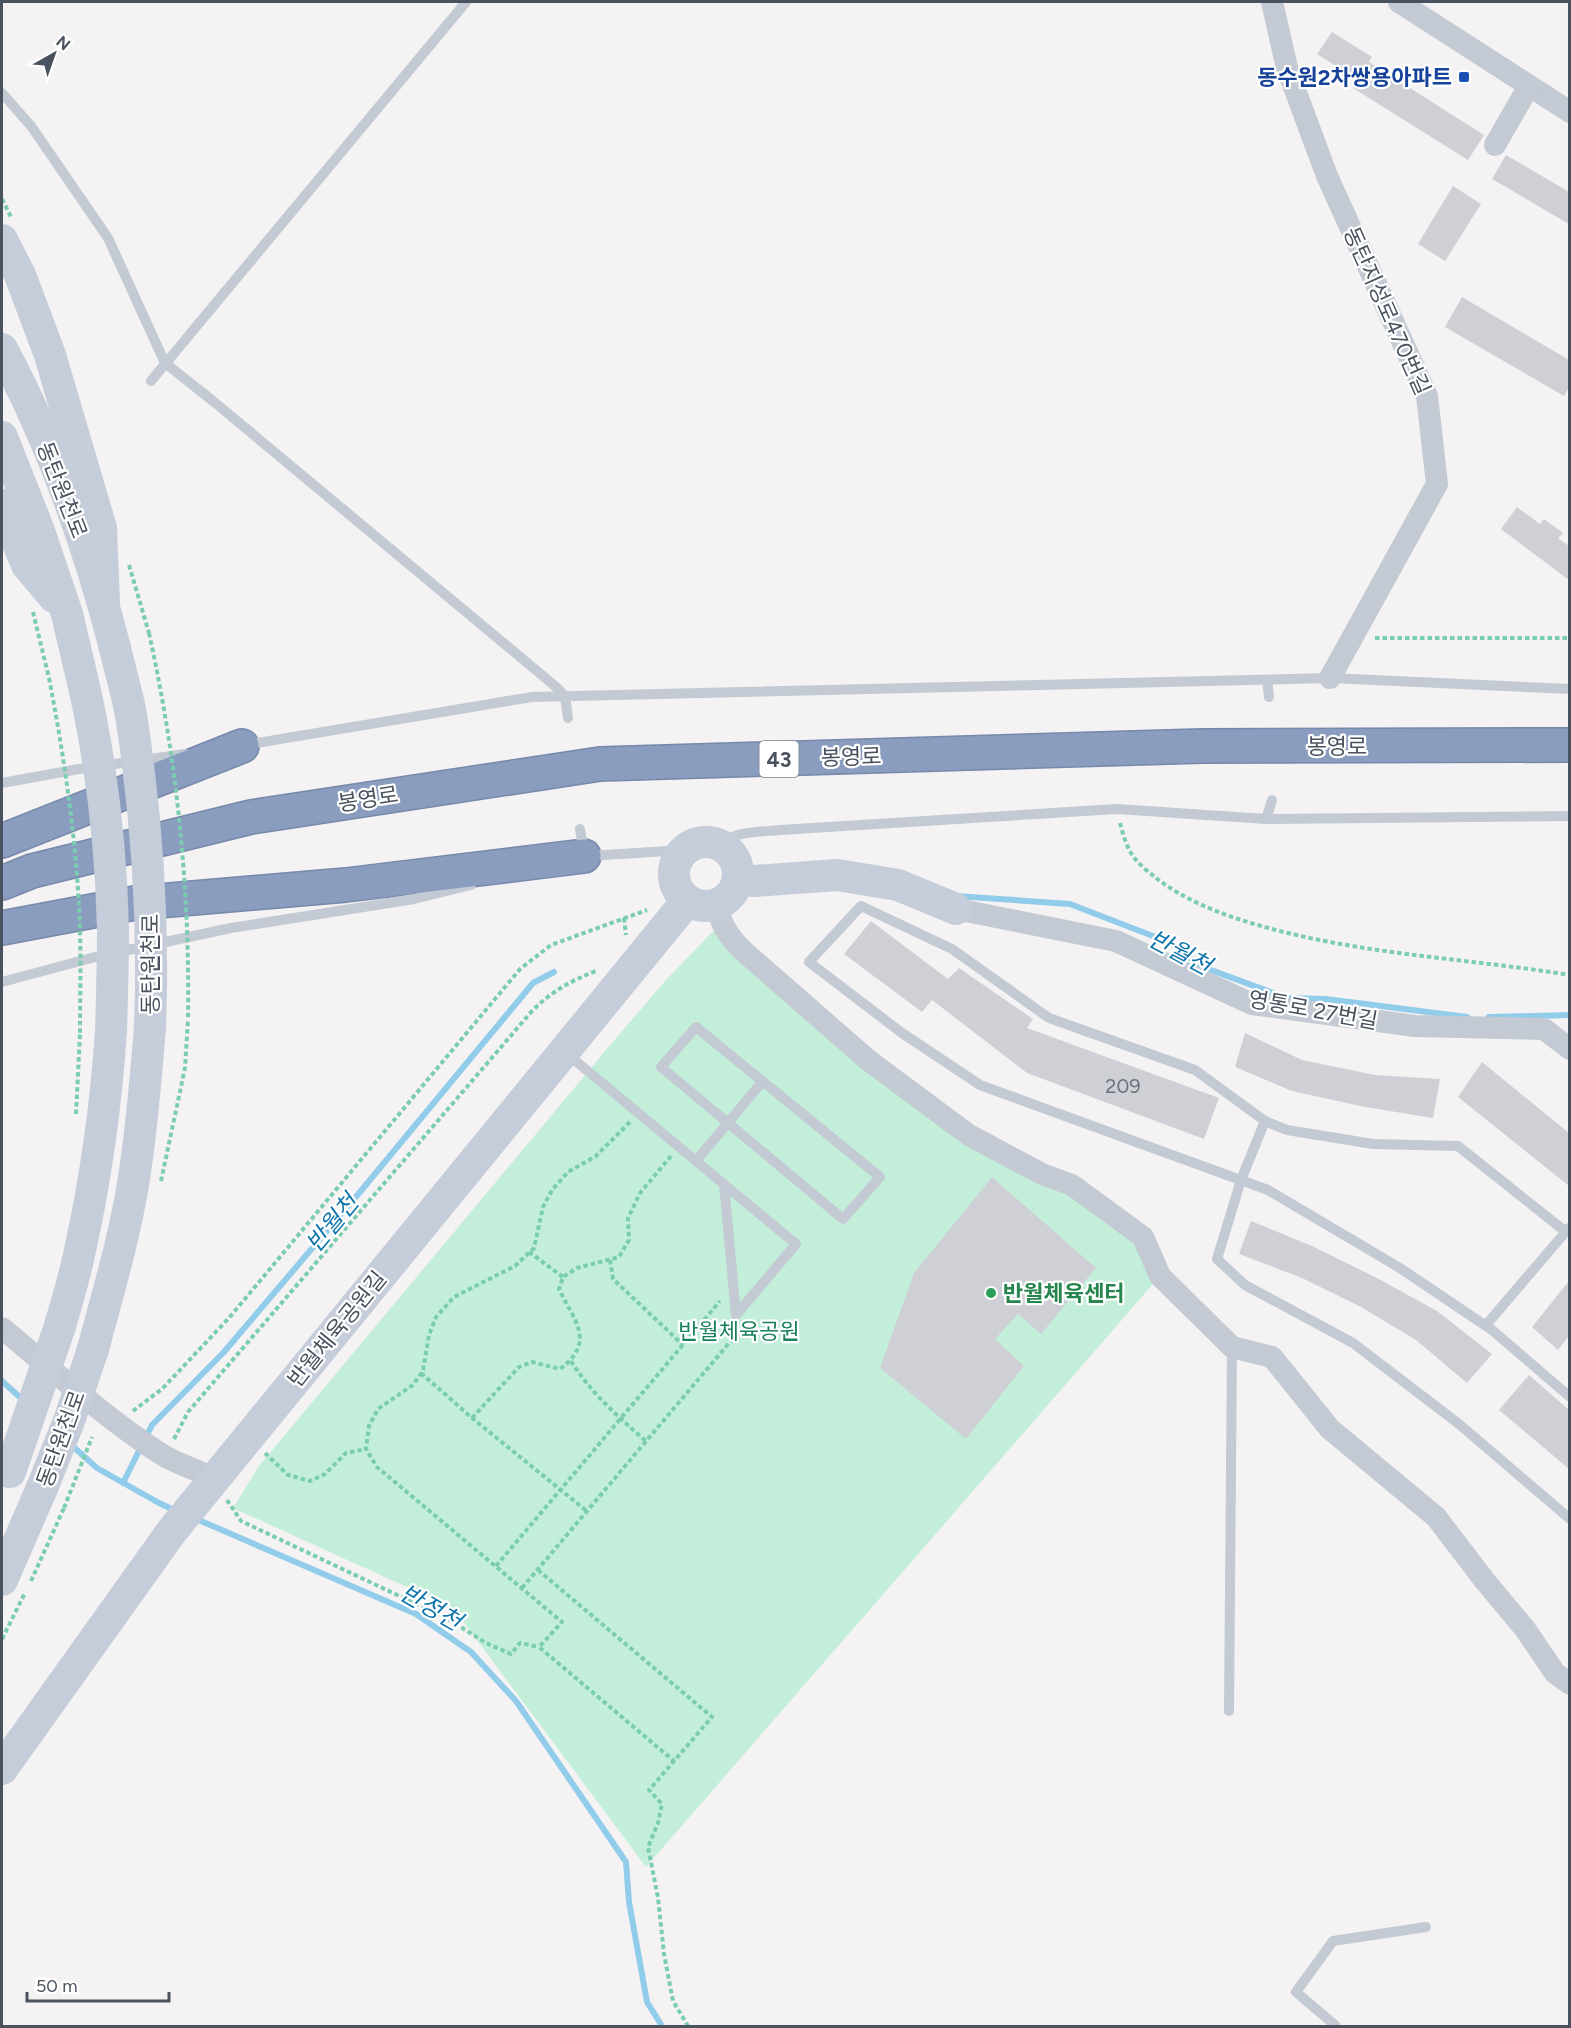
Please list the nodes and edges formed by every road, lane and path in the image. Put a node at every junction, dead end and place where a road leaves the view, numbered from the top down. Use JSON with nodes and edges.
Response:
{"nodes":[{"id":1,"x":466,"y":2,"type":"edge"},
{"id":2,"x":1272,"y":2,"type":"edge"},
{"id":3,"x":1399,"y":2,"type":"edge"},
{"id":4,"x":1529,"y":86,"type":"junction"},
{"id":5,"x":2,"y":93,"type":"edge"},
{"id":6,"x":1569,"y":112,"type":"edge"},
{"id":7,"x":1496,"y":145,"type":"dead end"},
{"id":8,"x":2,"y":240,"type":"edge"},
{"id":9,"x":2,"y":349,"type":"edge"},
{"id":10,"x":165,"y":363,"type":"junction"},
{"id":11,"x":151,"y":381,"type":"dead end"},
{"id":12,"x":2,"y":437,"type":"edge"},
{"id":13,"x":2,"y":505,"type":"edge"},
{"id":14,"x":104,"y":603,"type":"junction"},
{"id":15,"x":68,"y":614,"type":"junction"},
{"id":16,"x":149,"y":633,"type":"dead end"},
{"id":17,"x":1352,"y":638,"type":"junction"},
{"id":18,"x":1569,"y":638,"type":"edge"},
{"id":19,"x":49,"y":678,"type":"dead end"},
{"id":20,"x":1330,"y":678,"type":"junction"},
{"id":21,"x":1267,"y":680,"type":"junction"},
{"id":22,"x":1569,"y":689,"type":"edge"},
{"id":23,"x":565,"y":696,"type":"junction"},
{"id":24,"x":1269,"y":697,"type":"dead end"},
{"id":25,"x":568,"y":718,"type":"dead end"},
{"id":26,"x":1569,"y":745,"type":"edge"},
{"id":27,"x":242,"y":746,"type":"junction"},
{"id":28,"x":2,"y":783,"type":"edge"},
{"id":29,"x":1272,"y":800,"type":"dead end"},
{"id":30,"x":1116,"y":809,"type":"junction"},
{"id":31,"x":1569,"y":816,"type":"edge"},
{"id":32,"x":1266,"y":819,"type":"junction"},
{"id":33,"x":2,"y":841,"type":"edge"},
{"id":34,"x":582,"y":843,"type":"junction"},
{"id":35,"x":718,"y":844,"type":"junction"},
{"id":36,"x":684,"y":850,"type":"junction"},
{"id":37,"x":738,"y":878,"type":"junction"},
{"id":38,"x":2,"y":883,"type":"edge"},
{"id":39,"x":702,"y":902,"type":"junction"},
{"id":40,"x":657,"y":907,"type":"dead end"},
{"id":41,"x":956,"y":909,"type":"joint"},
{"id":42,"x":624,"y":918,"type":"junction"},
{"id":43,"x":2,"y":928,"type":"edge"},
{"id":44,"x":627,"y":940,"type":"dead end"},
{"id":45,"x":604,"y":967,"type":"dead end"},
{"id":46,"x":1569,"y":975,"type":"edge"},
{"id":47,"x":2,"y":982,"type":"edge"},
{"id":48,"x":188,"y":1019,"type":"dead end"},
{"id":49,"x":81,"y":1034,"type":"dead end"},
{"id":50,"x":1569,"y":1050,"type":"edge"},
{"id":51,"x":564,"y":1051,"type":"junction"},
{"id":52,"x":763,"y":1082,"type":"junction"},
{"id":53,"x":639,"y":1113,"type":"junction"},
{"id":54,"x":1265,"y":1121,"type":"junction"},
{"id":55,"x":728,"y":1124,"type":"junction"},
{"id":56,"x":679,"y":1147,"type":"junction"},
{"id":57,"x":696,"y":1161,"type":"junction"},
{"id":58,"x":1241,"y":1180,"type":"junction"},
{"id":59,"x":724,"y":1184,"type":"junction"},
{"id":60,"x":1568,"y":1230,"type":"edge"},
{"id":61,"x":529,"y":1252,"type":"junction"},
{"id":62,"x":610,"y":1260,"type":"junction"},
{"id":63,"x":563,"y":1277,"type":"junction"},
{"id":64,"x":733,"y":1286,"type":"junction"},
{"id":65,"x":736,"y":1316,"type":"junction"},
{"id":66,"x":1486,"y":1325,"type":"junction"},
{"id":67,"x":2,"y":1328,"type":"edge"},
{"id":68,"x":683,"y":1345,"type":"junction"},
{"id":69,"x":1232,"y":1347,"type":"junction"},
{"id":70,"x":571,"y":1361,"type":"junction"},
{"id":71,"x":421,"y":1373,"type":"junction"},
{"id":72,"x":1569,"y":1397,"type":"edge"},
{"id":73,"x":472,"y":1418,"type":"junction"},
{"id":74,"x":620,"y":1419,"type":"junction"},
{"id":75,"x":120,"y":1425,"type":"junction"},
{"id":76,"x":249,"y":1438,"type":"junction"},
{"id":77,"x":647,"y":1442,"type":"junction"},
{"id":78,"x":366,"y":1449,"type":"junction"},
{"id":79,"x":163,"y":1456,"type":"junction"},
{"id":80,"x":6,"y":1481,"type":"edge"},
{"id":81,"x":211,"y":1485,"type":"junction"},
{"id":82,"x":560,"y":1490,"type":"junction"},
{"id":83,"x":588,"y":1512,"type":"junction"},
{"id":84,"x":1569,"y":1519,"type":"edge"},
{"id":85,"x":496,"y":1566,"type":"junction"},
{"id":86,"x":538,"y":1570,"type":"junction"},
{"id":87,"x":2,"y":1580,"type":"edge"},
{"id":88,"x":522,"y":1588,"type":"junction"},
{"id":89,"x":539,"y":1647,"type":"junction"},
{"id":90,"x":1569,"y":1684,"type":"edge"},
{"id":91,"x":1229,"y":1711,"type":"dead end"},
{"id":92,"x":674,"y":1761,"type":"junction"},
{"id":93,"x":2,"y":1769,"type":"edge"},
{"id":94,"x":1426,"y":1927,"type":"dead end"},
{"id":95,"x":688,"y":2026,"type":"edge"},
{"id":96,"x":1336,"y":2026,"type":"edge"}],
"edges":[{"from":1,"to":10,"type":"lane"},
{"from":2,"to":17,"type":"street","name":"동탄지성로470번길"},
{"from":3,"to":4,"type":"street"},
{"from":4,"to":6,"type":"street"},
{"from":4,"to":7,"type":"street"},
{"from":5,"to":10,"type":"lane"},
{"from":8,"to":14,"type":"main road"},
{"from":9,"to":14,"type":"main road","name":"동탄원천로"},
{"from":10,"to":11,"type":"lane"},
{"from":10,"to":23,"type":"lane"},
{"from":12,"to":15,"type":"main road","name":"동탄원천로"},
{"from":13,"to":15,"type":"main road"},
{"from":14,"to":87,"type":"main road","name":"동탄원천로","bridge":true},
{"from":15,"to":80,"type":"main road","name":"동탄원천로","bridge":true},
{"from":16,"to":48,"type":"path","bridge":true},
{"from":17,"to":18,"type":"path"},
{"from":17,"to":20,"type":"street","name":"동탄지성로470번길"},
{"from":19,"to":49,"type":"path","bridge":true},
{"from":20,"to":21,"type":"lane"},
{"from":20,"to":22,"type":"lane"},
{"from":21,"to":23,"type":"lane"},
{"from":21,"to":24,"type":"lane"},
{"from":23,"to":25,"type":"lane"},
{"from":23,"to":27,"type":"lane"},
{"from":26,"to":38,"type":"highway","name":"봉영로","number":"43"},
{"from":27,"to":28,"type":"lane"},
{"from":27,"to":33,"type":"highway"},
{"from":29,"to":32,"type":"lane"},
{"from":30,"to":32,"type":"lane"},
{"from":30,"to":35,"type":"lane"},
{"from":30,"to":46,"type":"path"},
{"from":31,"to":32,"type":"lane"},
{"from":34,"to":36,"type":"lane"},
{"from":34,"to":43,"type":"highway"},
{"from":34,"to":47,"type":"lane"},
{"from":35,"to":36,"type":"main road"},
{"from":35,"to":37,"type":"main road"},
{"from":36,"to":39,"type":"main road"},
{"from":37,"to":39,"type":"main road"},
{"from":37,"to":41,"type":"main road"},
{"from":39,"to":51,"type":"main road","name":"반월체육공원길"},
{"from":39,"to":69,"type":"street"},
{"from":40,"to":42,"type":"path"},
{"from":41,"to":50,"type":"street","name":"영통로 27번길"},
{"from":42,"to":44,"type":"path"},
{"from":42,"to":75,"type":"path"},
{"from":45,"to":79,"type":"path"},
{"from":51,"to":53,"type":"lane"},
{"from":51,"to":76,"type":"main road","name":"반월체육공원길"},
{"from":52,"to":55,"type":"lane"},
{"from":52,"to":55,"type":"lane"},
{"from":52,"to":55,"type":"lane"},
{"from":53,"to":56,"type":"lane"},
{"from":53,"to":61,"type":"path"},
{"from":54,"to":58,"type":"lane"},
{"from":54,"to":58,"type":"lane"},
{"from":54,"to":60,"type":"lane"},
{"from":55,"to":57,"type":"lane"},
{"from":56,"to":57,"type":"lane"},
{"from":56,"to":62,"type":"path"},
{"from":57,"to":59,"type":"lane"},
{"from":58,"to":66,"type":"lane"},
{"from":58,"to":84,"type":"lane"},
{"from":59,"to":64,"type":"lane"},
{"from":59,"to":65,"type":"lane"},
{"from":60,"to":66,"type":"lane"},
{"from":61,"to":63,"type":"path"},
{"from":61,"to":71,"type":"path"},
{"from":62,"to":63,"type":"path"},
{"from":62,"to":68,"type":"path"},
{"from":63,"to":70,"type":"path"},
{"from":64,"to":65,"type":"lane"},
{"from":64,"to":68,"type":"path"},
{"from":65,"to":77,"type":"path"},
{"from":66,"to":72,"type":"lane"},
{"from":67,"to":75,"type":"street"},
{"from":68,"to":74,"type":"path"},
{"from":69,"to":90,"type":"street"},
{"from":69,"to":91,"type":"lane"},
{"from":70,"to":73,"type":"path"},
{"from":70,"to":74,"type":"path"},
{"from":71,"to":73,"type":"path"},
{"from":71,"to":78,"type":"path"},
{"from":73,"to":82,"type":"path"},
{"from":74,"to":77,"type":"path"},
{"from":74,"to":82,"type":"path"},
{"from":75,"to":79,"type":"street"},
{"from":76,"to":78,"type":"path"},
{"from":76,"to":81,"type":"main road","name":"반월체육공원길"},
{"from":77,"to":83,"type":"path"},
{"from":78,"to":85,"type":"path"},
{"from":79,"to":81,"type":"street"},
{"from":81,"to":89,"type":"path"},
{"from":81,"to":93,"type":"main road","name":"반월체육공원길"},
{"from":82,"to":83,"type":"path"},
{"from":82,"to":85,"type":"path"},
{"from":83,"to":86,"type":"path"},
{"from":85,"to":88,"type":"path"},
{"from":86,"to":88,"type":"path"},
{"from":86,"to":92,"type":"path"},
{"from":88,"to":89,"type":"path"},
{"from":89,"to":92,"type":"path"},
{"from":92,"to":95,"type":"path"},
{"from":94,"to":96,"type":"lane"}]}
